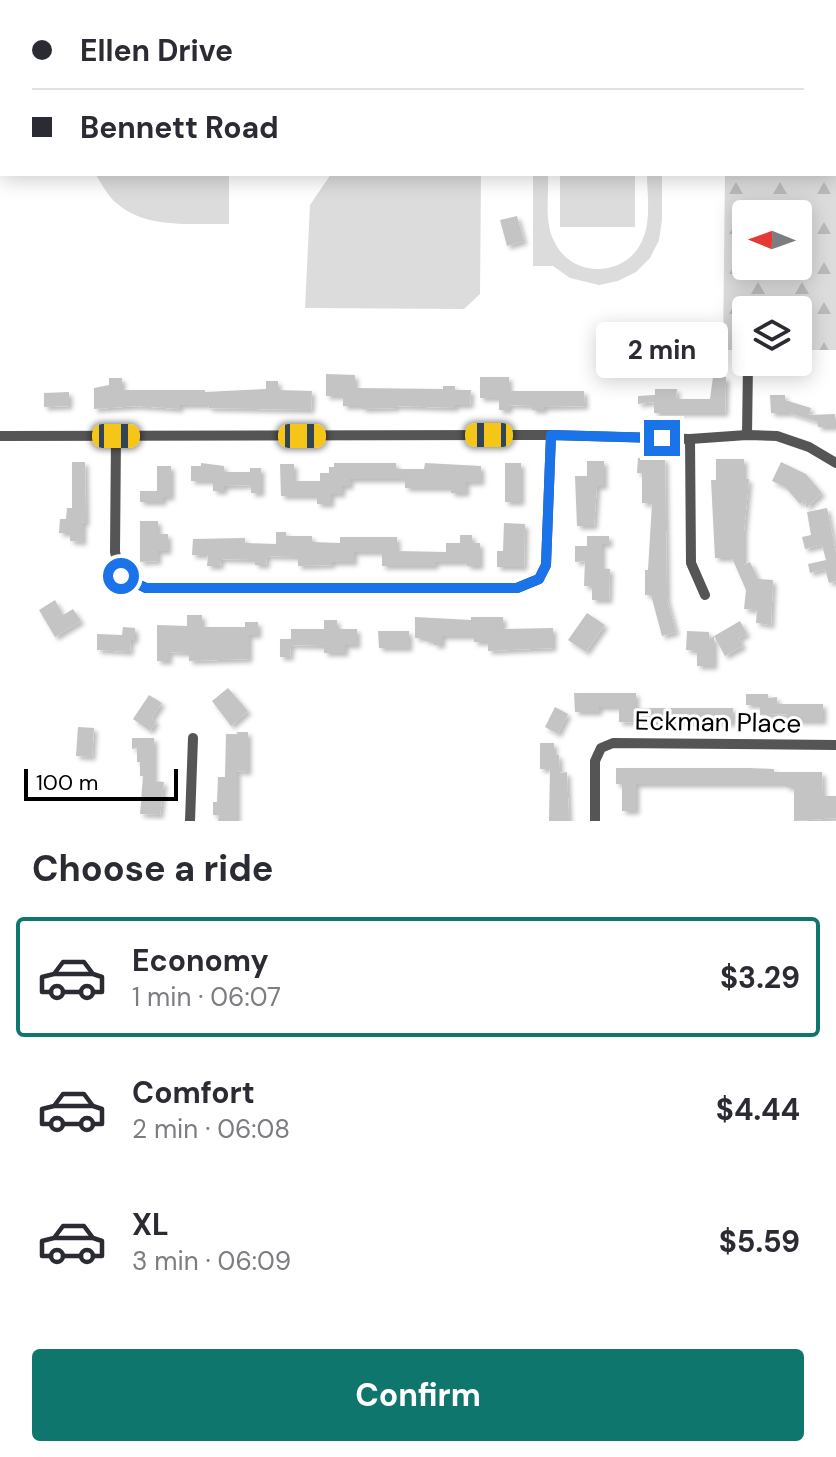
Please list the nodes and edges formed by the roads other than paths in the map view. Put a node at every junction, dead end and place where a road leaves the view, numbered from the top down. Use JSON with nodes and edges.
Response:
{"nodes":[{"id":1,"x":0,"y":0,"type":"edge"},
{"id":2,"x":0,"y":79,"type":"edge"},
{"id":3,"x":0,"y":120,"type":"edge"},
{"id":4,"x":748,"y":376,"type":"edge"},
{"id":5,"x":551,"y":435,"type":"junction"},
{"id":6,"x":747,"y":435,"type":"junction"},
{"id":7,"x":0,"y":436,"type":"edge"},
{"id":8,"x":116,"y":436,"type":"junction"},
{"id":9,"x":690,"y":439,"type":"junction"},
{"id":10,"x":836,"y":464,"type":"edge"},
{"id":11,"x":705,"y":595,"type":"dead end"},
{"id":12,"x":193,"y":738,"type":"dead end"},
{"id":13,"x":836,"y":745,"type":"edge"},
{"id":14,"x":190,"y":821,"type":"edge"},
{"id":15,"x":595,"y":821,"type":"edge"}],
"edges":[{"from":1,"to":2,"type":"main road"},
{"from":2,"to":3,"type":"main road"},
{"from":4,"to":6,"type":"street"},
{"from":5,"to":8,"type":"street"},
{"from":5,"to":8,"type":"street"},
{"from":5,"to":9,"type":"street"},
{"from":6,"to":9,"type":"street"},
{"from":6,"to":10,"type":"street"},
{"from":7,"to":8,"type":"street"},
{"from":9,"to":11,"type":"street"},
{"from":12,"to":14,"type":"street"},
{"from":13,"to":15,"type":"street","name":"Eckman Place"}]}
